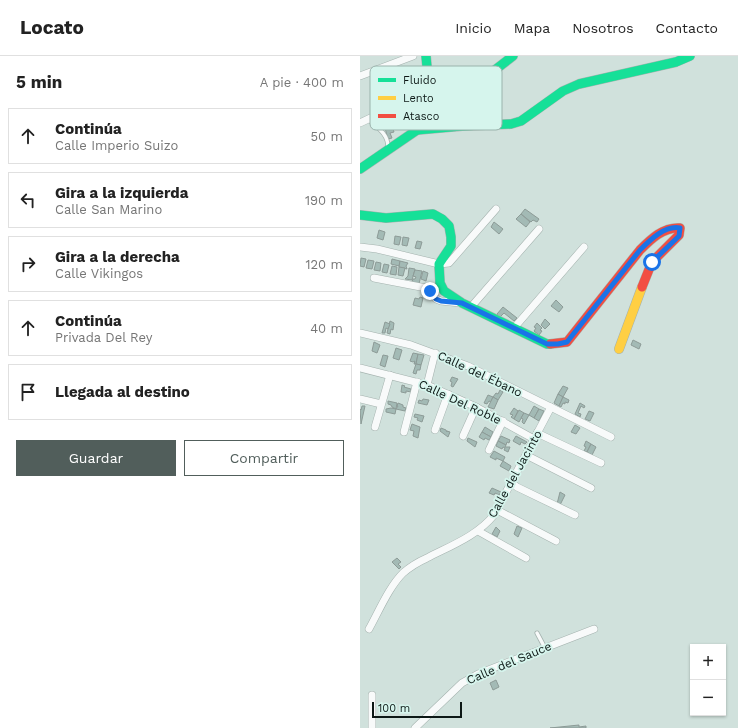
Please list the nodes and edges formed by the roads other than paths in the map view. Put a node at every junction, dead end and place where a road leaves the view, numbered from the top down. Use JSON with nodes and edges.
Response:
{"nodes":[{"id":1,"x":413,"y":56,"type":"edge"},
{"id":2,"x":426,"y":56,"type":"edge"},
{"id":3,"x":513,"y":56,"type":"edge"},
{"id":4,"x":690,"y":56,"type":"edge"},
{"id":5,"x":386,"y":66,"type":"edge"},
{"id":6,"x":427,"y":66,"type":"edge"},
{"id":7,"x":500,"y":66,"type":"edge"},
{"id":8,"x":370,"y":72,"type":"edge"},
{"id":9,"x":360,"y":76,"type":"edge"},
{"id":10,"x":369,"y":120,"type":"edge"},
{"id":11,"x":360,"y":123,"type":"edge"},
{"id":12,"x":502,"y":124,"type":"edge"},
{"id":13,"x":381,"y":130,"type":"edge"},
{"id":14,"x":417,"y":130,"type":"edge"},
{"id":15,"x":387,"y":151,"type":"junction"},
{"id":16,"x":360,"y":169,"type":"edge"},
{"id":17,"x":496,"y":209,"type":"dead end"},
{"id":18,"x":360,"y":215,"type":"edge"},
{"id":19,"x":539,"y":229,"type":"dead end"},
{"id":20,"x":360,"y":247,"type":"edge"},
{"id":21,"x":584,"y":247,"type":"dead end"},
{"id":22,"x":439,"y":264,"type":"junction"},
{"id":23,"x":374,"y":278,"type":"dead end"},
{"id":24,"x":466,"y":305,"type":"junction"},
{"id":25,"x":514,"y":328,"type":"junction"},
{"id":26,"x":360,"y":333,"type":"edge"},
{"id":27,"x":620,"y":349,"type":"dead end"},
{"id":28,"x":435,"y":353,"type":"junction"},
{"id":29,"x":360,"y":368,"type":"edge"},
{"id":30,"x":390,"y":375,"type":"junction"},
{"id":31,"x":417,"y":382,"type":"junction"},
{"id":32,"x":427,"y":385,"type":"junction"},
{"id":33,"x":448,"y":394,"type":"junction"},
{"id":34,"x":360,"y":399,"type":"edge"},
{"id":35,"x":381,"y":404,"type":"junction"},
{"id":36,"x":476,"y":407,"type":"junction"},
{"id":37,"x":551,"y":407,"type":"junction"},
{"id":38,"x":503,"y":421,"type":"junction"},
{"id":39,"x":375,"y":427,"type":"dead end"},
{"id":40,"x":435,"y":430,"type":"dead end"},
{"id":41,"x":404,"y":432,"type":"dead end"},
{"id":42,"x":463,"y":436,"type":"dead end"},
{"id":43,"x":536,"y":436,"type":"junction"},
{"id":44,"x":611,"y":437,"type":"dead end"},
{"id":45,"x":489,"y":450,"type":"dead end"},
{"id":46,"x":526,"y":455,"type":"junction"},
{"id":47,"x":601,"y":463,"type":"dead end"},
{"id":48,"x":512,"y":483,"type":"junction"},
{"id":49,"x":590,"y":488,"type":"dead end"},
{"id":50,"x":497,"y":510,"type":"junction"},
{"id":51,"x":575,"y":515,"type":"dead end"},
{"id":52,"x":478,"y":531,"type":"junction"},
{"id":53,"x":556,"y":541,"type":"dead end"},
{"id":54,"x":526,"y":558,"type":"dead end"},
{"id":55,"x":369,"y":629,"type":"dead end"},
{"id":56,"x":594,"y":629,"type":"dead end"},
{"id":57,"x":537,"y":633,"type":"dead end"},
{"id":58,"x":545,"y":648,"type":"junction"},
{"id":59,"x":372,"y":695,"type":"dead end"},
{"id":60,"x":372,"y":728,"type":"edge"},
{"id":61,"x":415,"y":728,"type":"edge"}],
"edges":[{"from":1,"to":5,"type":"street"},
{"from":2,"to":6,"type":"street"},
{"from":3,"to":7,"type":"street"},
{"from":4,"to":12,"type":"street"},
{"from":8,"to":9,"type":"street"},
{"from":10,"to":11,"type":"street"},
{"from":13,"to":15,"type":"lane"},
{"from":14,"to":15,"type":"street"},
{"from":15,"to":16,"type":"street"},
{"from":17,"to":22,"type":"street"},
{"from":18,"to":22,"type":"street"},
{"from":19,"to":24,"type":"street"},
{"from":20,"to":22,"type":"street"},
{"from":21,"to":25,"type":"street"},
{"from":22,"to":24,"type":"street"},
{"from":23,"to":24,"type":"street"},
{"from":24,"to":25,"type":"street"},
{"from":25,"to":27,"type":"street"},
{"from":26,"to":28,"type":"street","name":"Calle del Ébano"},
{"from":28,"to":32,"type":"street"},
{"from":28,"to":37,"type":"street","name":"Calle del Ébano"},
{"from":29,"to":30,"type":"street","name":"Calle Del Roble"},
{"from":30,"to":31,"type":"street","name":"Calle Del Roble"},
{"from":30,"to":35,"type":"street"},
{"from":31,"to":32,"type":"street","name":"Calle Del Roble"},
{"from":31,"to":41,"type":"street"},
{"from":32,"to":33,"type":"street","name":"Calle Del Roble"},
{"from":33,"to":36,"type":"street","name":"Calle Del Roble"},
{"from":33,"to":40,"type":"street"},
{"from":34,"to":35,"type":"street"},
{"from":35,"to":39,"type":"street"},
{"from":36,"to":38,"type":"street","name":"Calle Del Roble"},
{"from":36,"to":42,"type":"street"},
{"from":37,"to":43,"type":"street","name":"Calle del Jacinto"},
{"from":37,"to":44,"type":"street","name":"Calle del Ébano"},
{"from":38,"to":43,"type":"street","name":"Calle Del Roble"},
{"from":38,"to":45,"type":"street"},
{"from":43,"to":46,"type":"street","name":"Calle del Jacinto"},
{"from":43,"to":47,"type":"street","name":"Calle Del Roble"},
{"from":46,"to":48,"type":"street","name":"Calle del Jacinto"},
{"from":46,"to":49,"type":"street"},
{"from":48,"to":50,"type":"street","name":"Calle del Jacinto"},
{"from":48,"to":51,"type":"street"},
{"from":50,"to":52,"type":"street","name":"Calle del Jacinto"},
{"from":50,"to":53,"type":"street"},
{"from":52,"to":54,"type":"street"},
{"from":52,"to":55,"type":"street","name":"Calle del Jacinto"},
{"from":56,"to":58,"type":"street","name":"Calle del Sauce"},
{"from":57,"to":58,"type":"lane"},
{"from":58,"to":61,"type":"street","name":"Calle del Sauce"},
{"from":59,"to":60,"type":"street"}]}
